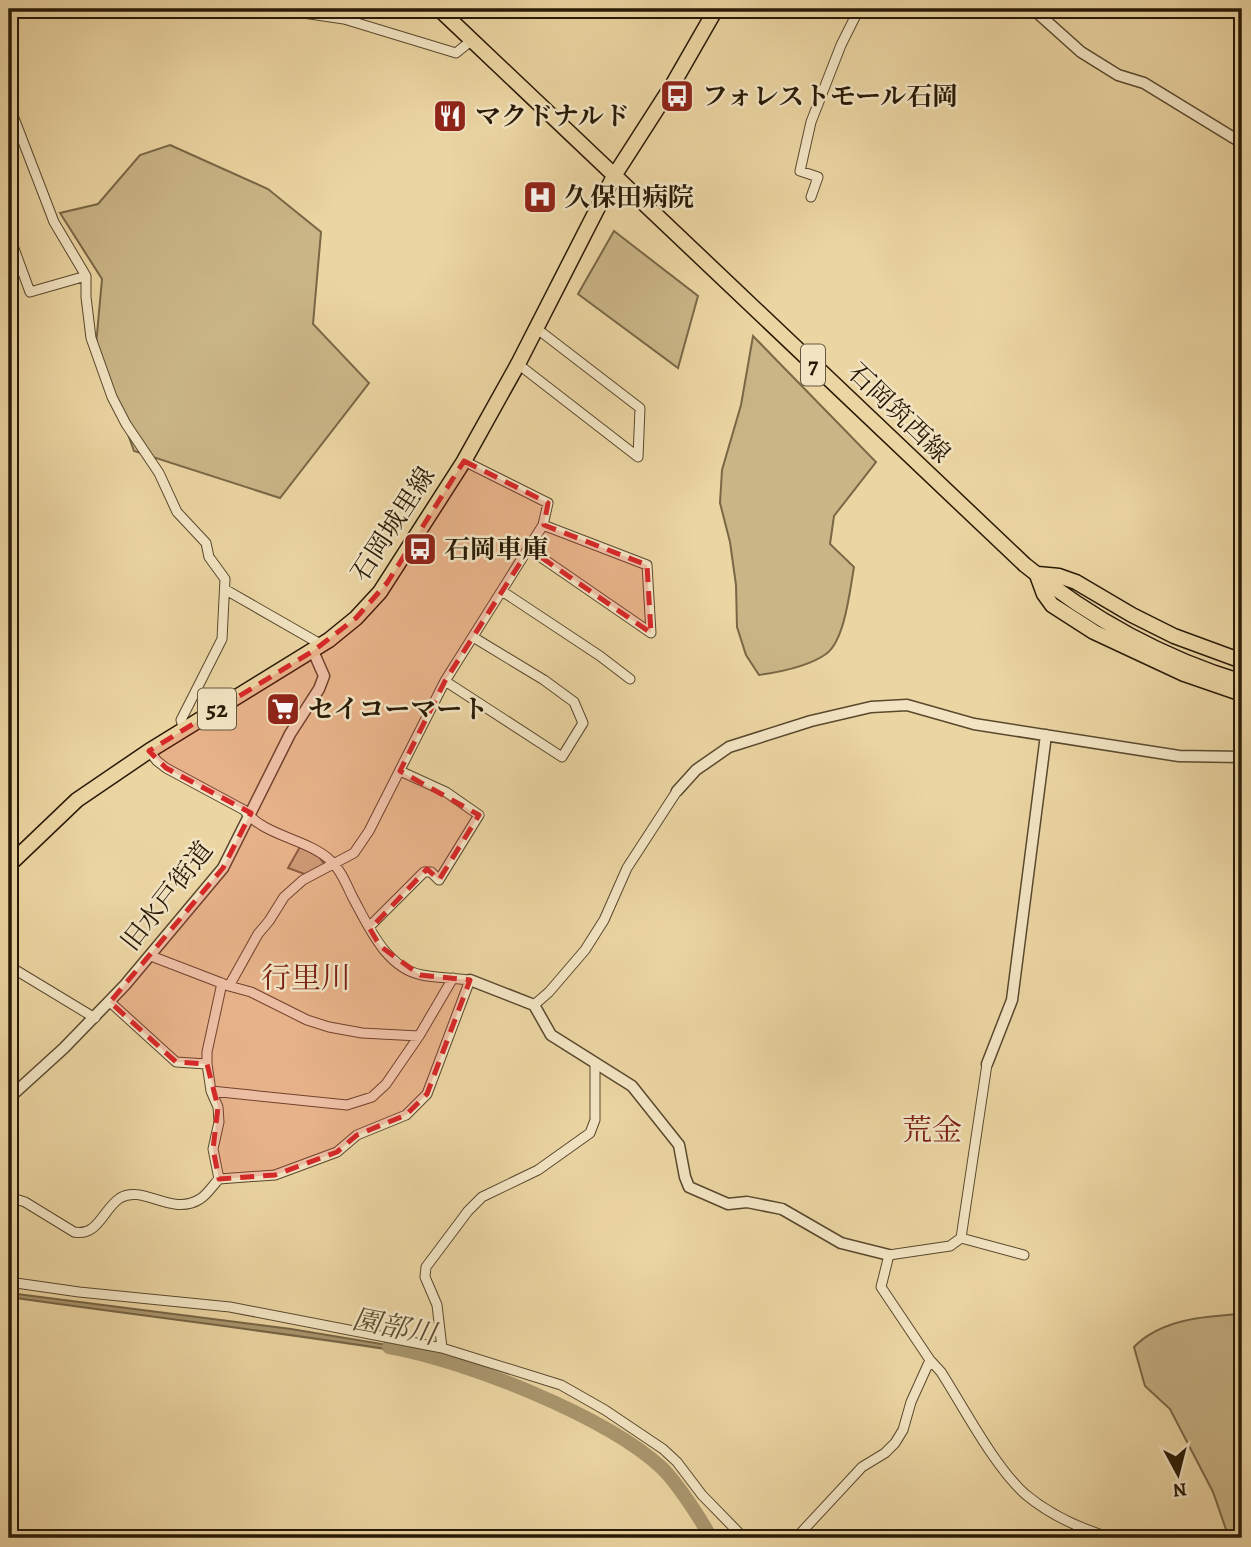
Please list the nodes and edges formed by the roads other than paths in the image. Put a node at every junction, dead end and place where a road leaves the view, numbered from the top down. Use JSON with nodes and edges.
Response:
{"nodes":[{"id":1,"x":10,"y":9,"type":"edge"},
{"id":2,"x":276,"y":9,"type":"edge"},
{"id":3,"x":439,"y":9,"type":"edge"},
{"id":4,"x":716,"y":9,"type":"edge"},
{"id":5,"x":859,"y":9,"type":"edge"},
{"id":6,"x":1033,"y":9,"type":"edge"},
{"id":7,"x":472,"y":40,"type":"junction"},
{"id":8,"x":9,"y":49,"type":"edge"},
{"id":9,"x":9,"y":105,"type":"edge"},
{"id":10,"x":1242,"y":143,"type":"edge"},
{"id":11,"x":614,"y":176,"type":"junction"},
{"id":12,"x":811,"y":197,"type":"dead end"},
{"id":13,"x":9,"y":235,"type":"edge"},
{"id":14,"x":86,"y":276,"type":"junction"},
{"id":15,"x":536,"y":328,"type":"junction"},
{"id":16,"x":518,"y":364,"type":"junction"},
{"id":17,"x":464,"y":461,"type":"junction"},
{"id":18,"x":543,"y":525,"type":"junction"},
{"id":19,"x":528,"y":550,"type":"junction"},
{"id":20,"x":1037,"y":574,"type":"junction"},
{"id":21,"x":226,"y":590,"type":"junction"},
{"id":22,"x":502,"y":591,"type":"junction"},
{"id":23,"x":473,"y":637,"type":"junction"},
{"id":24,"x":317,"y":648,"type":"junction"},
{"id":25,"x":1242,"y":661,"type":"edge"},
{"id":26,"x":630,"y":679,"type":"dead end"},
{"id":27,"x":445,"y":681,"type":"junction"},
{"id":28,"x":1242,"y":682,"type":"edge"},
{"id":29,"x":1242,"y":694,"type":"edge"},
{"id":30,"x":184,"y":730,"type":"junction"},
{"id":31,"x":1046,"y":735,"type":"junction"},
{"id":32,"x":149,"y":751,"type":"junction"},
{"id":33,"x":1242,"y":757,"type":"edge"},
{"id":34,"x":400,"y":771,"type":"junction"},
{"id":35,"x":677,"y":791,"type":"joint"},
{"id":36,"x":250,"y":817,"type":"junction"},
{"id":37,"x":334,"y":864,"type":"junction"},
{"id":38,"x":9,"y":865,"type":"edge"},
{"id":39,"x":369,"y":927,"type":"junction"},
{"id":40,"x":151,"y":956,"type":"junction"},
{"id":41,"x":9,"y":966,"type":"edge"},
{"id":42,"x":453,"y":978,"type":"junction"},
{"id":43,"x":470,"y":980,"type":"junction"},
{"id":44,"x":225,"y":985,"type":"junction"},
{"id":45,"x":110,"y":1002,"type":"junction"},
{"id":46,"x":534,"y":1005,"type":"junction"},
{"id":47,"x":95,"y":1018,"type":"junction"},
{"id":48,"x":419,"y":1036,"type":"junction"},
{"id":49,"x":595,"y":1063,"type":"junction"},
{"id":50,"x":987,"y":1064,"type":"joint"},
{"id":51,"x":207,"y":1065,"type":"junction"},
{"id":52,"x":211,"y":1091,"type":"junction"},
{"id":53,"x":9,"y":1098,"type":"edge"},
{"id":54,"x":219,"y":1179,"type":"junction"},
{"id":55,"x":9,"y":1197,"type":"edge"},
{"id":56,"x":961,"y":1238,"type":"junction"},
{"id":57,"x":889,"y":1255,"type":"junction"},
{"id":58,"x":1024,"y":1255,"type":"dead end"},
{"id":59,"x":9,"y":1282,"type":"edge"},
{"id":60,"x":442,"y":1348,"type":"junction"},
{"id":61,"x":930,"y":1360,"type":"junction"},
{"id":62,"x":1082,"y":1534,"type":"edge"},
{"id":63,"x":744,"y":1538,"type":"edge"},
{"id":64,"x":796,"y":1538,"type":"edge"},
{"id":65,"x":1112,"y":1538,"type":"edge"}],
"edges":[{"from":1,"to":8,"type":"street"},
{"from":2,"to":7,"type":"street"},
{"from":3,"to":7,"type":"main road","name":"石岡筑西線","number":"7"},
{"from":4,"to":11,"type":"main road","name":"石岡城里線","number":"52"},
{"from":5,"to":12,"type":"street"},
{"from":6,"to":10,"type":"street"},
{"from":7,"to":11,"type":"main road","name":"石岡筑西線","number":"7"},
{"from":9,"to":14,"type":"street"},
{"from":11,"to":15,"type":"main road","name":"石岡城里線","number":"52"},
{"from":11,"to":20,"type":"main road","name":"石岡筑西線","number":"7"},
{"from":13,"to":14,"type":"street"},
{"from":14,"to":21,"type":"street"},
{"from":15,"to":16,"type":"main road","name":"石岡城里線","number":"52"},
{"from":15,"to":16,"type":"street"},
{"from":16,"to":17,"type":"main road","name":"石岡城里線","number":"52"},
{"from":17,"to":18,"type":"street"},
{"from":17,"to":24,"type":"main road","name":"石岡城里線","number":"52"},
{"from":18,"to":19,"type":"street"},
{"from":18,"to":19,"type":"street"},
{"from":19,"to":22,"type":"street"},
{"from":20,"to":25,"type":"main road"},
{"from":20,"to":28,"type":"main road","name":"石岡筑西線","number":"7"},
{"from":20,"to":29,"type":"main road"},
{"from":21,"to":24,"type":"street"},
{"from":21,"to":30,"type":"street"},
{"from":22,"to":23,"type":"street"},
{"from":22,"to":26,"type":"street"},
{"from":23,"to":27,"type":"street"},
{"from":23,"to":27,"type":"street"},
{"from":24,"to":30,"type":"main road","name":"石岡城里線","number":"52"},
{"from":24,"to":36,"type":"street","name":"旧水戸街道"},
{"from":27,"to":34,"type":"street"},
{"from":30,"to":32,"type":"main road","name":"石岡城里線","number":"52"},
{"from":31,"to":33,"type":"street"},
{"from":31,"to":35,"type":"street"},
{"from":31,"to":50,"type":"street"},
{"from":32,"to":36,"type":"street"},
{"from":32,"to":38,"type":"main road","name":"石岡城里線","number":"52"},
{"from":34,"to":37,"type":"street"},
{"from":34,"to":39,"type":"street"},
{"from":35,"to":46,"type":"street"},
{"from":36,"to":37,"type":"street"},
{"from":36,"to":40,"type":"street","name":"旧水戸街道"},
{"from":37,"to":39,"type":"street"},
{"from":37,"to":44,"type":"street"},
{"from":39,"to":42,"type":"street"},
{"from":40,"to":44,"type":"street"},
{"from":40,"to":45,"type":"street","name":"旧水戸街道"},
{"from":41,"to":47,"type":"street"},
{"from":42,"to":43,"type":"street"},
{"from":42,"to":48,"type":"street"},
{"from":43,"to":46,"type":"street"},
{"from":43,"to":54,"type":"street"},
{"from":44,"to":48,"type":"street"},
{"from":44,"to":51,"type":"street"},
{"from":45,"to":47,"type":"street","name":"旧水戸街道"},
{"from":45,"to":51,"type":"street"},
{"from":46,"to":49,"type":"street"},
{"from":47,"to":53,"type":"street","name":"旧水戸街道"},
{"from":48,"to":52,"type":"street"},
{"from":49,"to":57,"type":"street"},
{"from":49,"to":60,"type":"street"},
{"from":50,"to":56,"type":"street"},
{"from":51,"to":52,"type":"street"},
{"from":52,"to":54,"type":"street"},
{"from":54,"to":55,"type":"street"},
{"from":56,"to":57,"type":"street"},
{"from":56,"to":58,"type":"street"},
{"from":57,"to":61,"type":"street"},
{"from":59,"to":60,"type":"street"},
{"from":60,"to":63,"type":"street"},
{"from":61,"to":62,"type":"street"},
{"from":61,"to":64,"type":"street"},
{"from":62,"to":65,"type":"street"}]}
